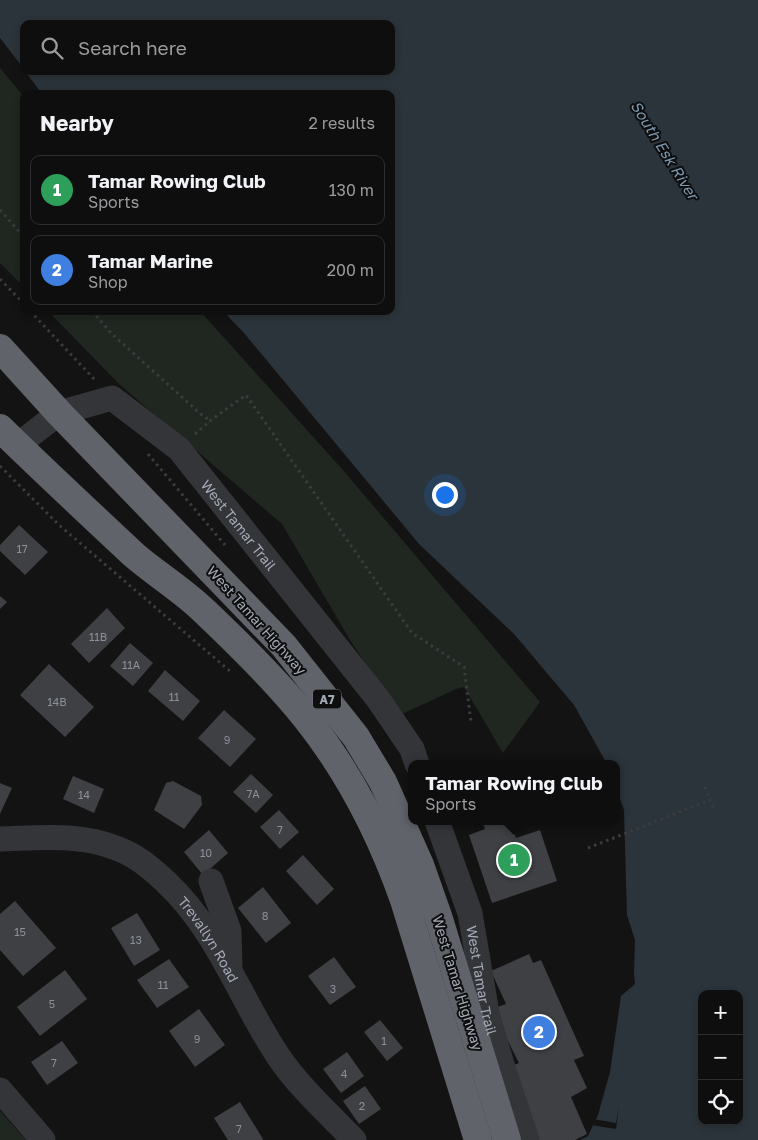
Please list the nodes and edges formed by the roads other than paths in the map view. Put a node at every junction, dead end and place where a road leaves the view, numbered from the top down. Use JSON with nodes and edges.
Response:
{"nodes":[{"id":1,"x":0,"y":348,"type":"edge"},
{"id":2,"x":59,"y":413,"type":"junction"},
{"id":3,"x":9,"y":436,"type":"edge"},
{"id":4,"x":416,"y":760,"type":"edge"},
{"id":5,"x":438,"y":825,"type":"edge"},
{"id":6,"x":0,"y":839,"type":"edge"},
{"id":7,"x":211,"y":881,"type":"dead end"},
{"id":8,"x":230,"y":969,"type":"junction"},
{"id":9,"x":0,"y":1090,"type":"edge"},
{"id":10,"x":43,"y":1140,"type":"edge"},
{"id":11,"x":354,"y":1140,"type":"edge"},
{"id":12,"x":478,"y":1140,"type":"edge"},
{"id":13,"x":506,"y":1140,"type":"edge"},
{"id":14,"x":527,"y":1140,"type":"edge"}],
"edges":[{"from":1,"to":2,"type":"highway","name":"West Tamar Highway","number":"A7"},
{"from":2,"to":3,"type":"street"},
{"from":2,"to":4,"type":"street","name":"West Tamar Trail"},
{"from":2,"to":13,"type":"highway","name":"West Tamar Highway","number":"A7"},
{"from":3,"to":12,"type":"highway","name":"West Tamar Highway","number":"A7"},
{"from":5,"to":14,"type":"street","name":"West Tamar Trail"},
{"from":6,"to":8,"type":"street","name":"Trevallyn Road"},
{"from":7,"to":8,"type":"street"},
{"from":8,"to":11,"type":"street","name":"Trevallyn Road"},
{"from":9,"to":10,"type":"street"}]}
